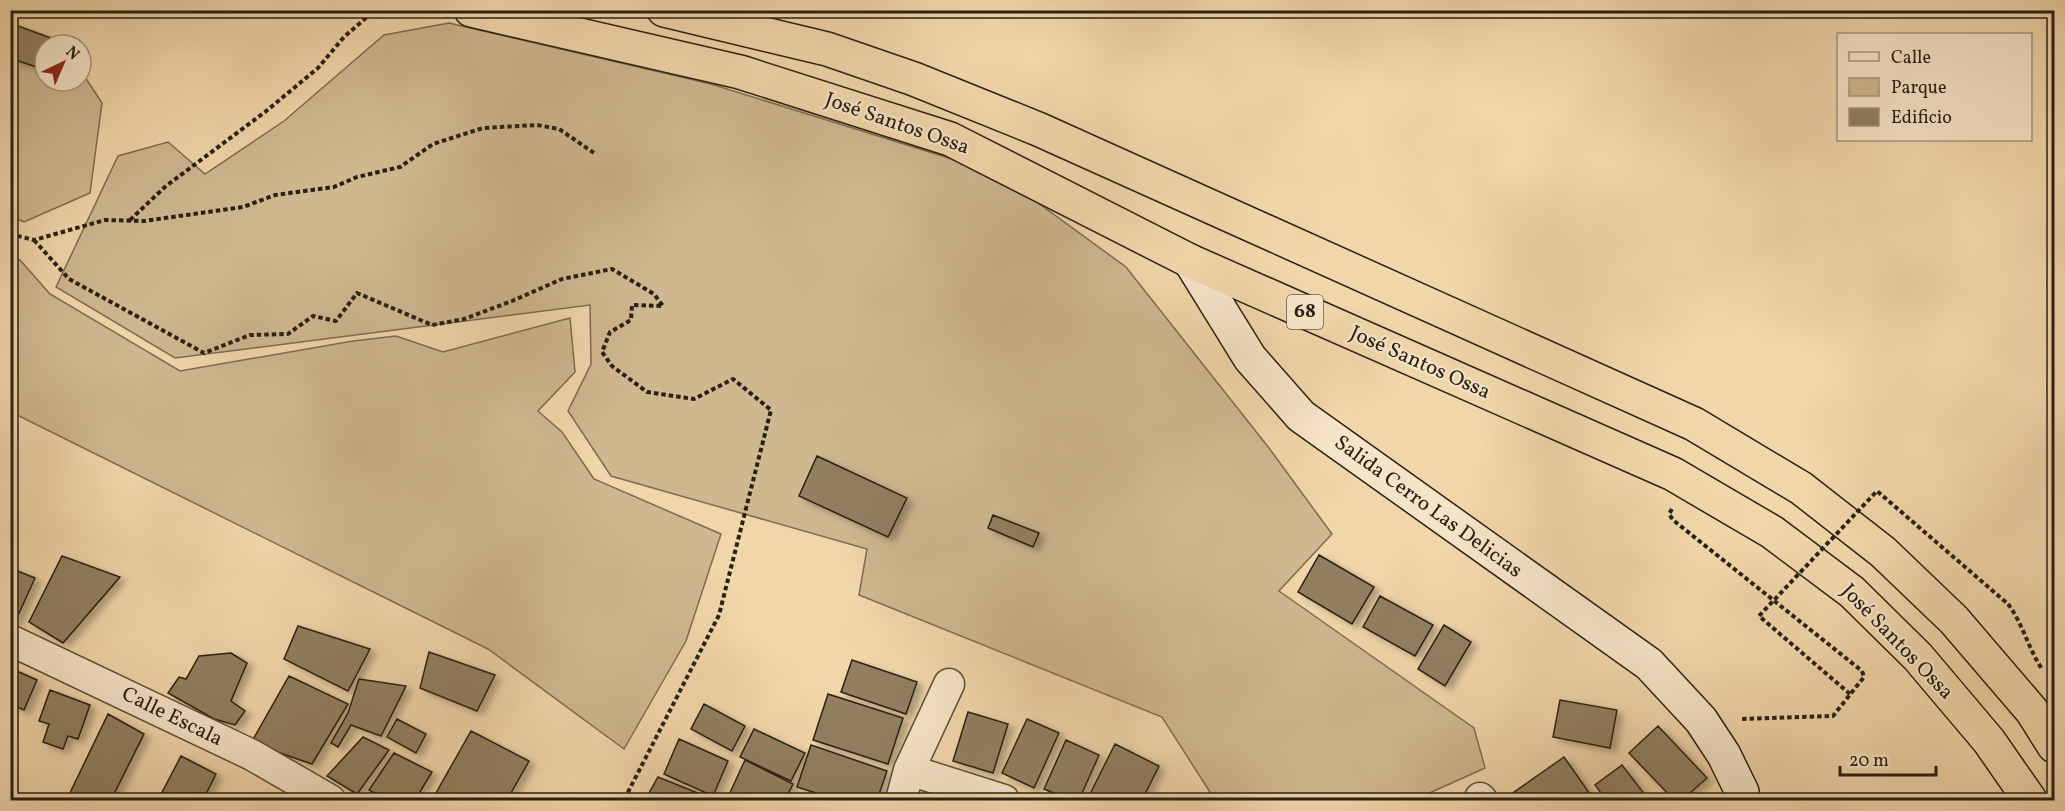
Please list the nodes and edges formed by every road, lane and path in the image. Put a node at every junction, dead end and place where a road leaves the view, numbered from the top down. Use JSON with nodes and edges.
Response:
{"nodes":[{"id":1,"x":375,"y":10,"type":"edge"},
{"id":2,"x":471,"y":10,"type":"edge"},
{"id":3,"x":664,"y":10,"type":"edge"},
{"id":4,"x":594,"y":153,"type":"dead end"},
{"id":5,"x":129,"y":221,"type":"junction"},
{"id":6,"x":10,"y":234,"type":"edge"},
{"id":7,"x":34,"y":240,"type":"junction"},
{"id":8,"x":1190,"y":261,"type":"junction"},
{"id":9,"x":1675,"y":502,"type":"dead end"},
{"id":10,"x":10,"y":640,"type":"edge"},
{"id":11,"x":2048,"y":679,"type":"dead end"},
{"id":12,"x":949,"y":684,"type":"dead end"},
{"id":13,"x":1850,"y":694,"type":"junction"},
{"id":14,"x":1701,"y":720,"type":"junction"},
{"id":15,"x":2055,"y":746,"type":"edge"},
{"id":16,"x":909,"y":770,"type":"junction"},
{"id":17,"x":330,"y":801,"type":"edge"},
{"id":18,"x":624,"y":801,"type":"edge"},
{"id":19,"x":901,"y":801,"type":"edge"},
{"id":20,"x":1004,"y":801,"type":"edge"},
{"id":21,"x":1743,"y":801,"type":"edge"},
{"id":22,"x":2030,"y":801,"type":"edge"}],
"edges":[{"from":1,"to":5,"type":"path"},
{"from":2,"to":8,"type":"highway","name":"José Santos Ossa","number":"68"},
{"from":3,"to":15,"type":"highway"},
{"from":4,"to":5,"type":"path"},
{"from":5,"to":7,"type":"path"},
{"from":6,"to":7,"type":"path"},
{"from":7,"to":18,"type":"path"},
{"from":8,"to":14,"type":"street","name":"Salida Cerro Las Delicias"},
{"from":8,"to":22,"type":"highway","name":"José Santos Ossa","number":"68"},
{"from":9,"to":13,"type":"path"},
{"from":10,"to":17,"type":"street","name":"Calle Escala"},
{"from":11,"to":13,"type":"path","bridge":true},
{"from":12,"to":16,"type":"street"},
{"from":13,"to":14,"type":"path"},
{"from":14,"to":21,"type":"street","name":"Salida Cerro Las Delicias"},
{"from":16,"to":19,"type":"street"},
{"from":16,"to":20,"type":"street"}]}
